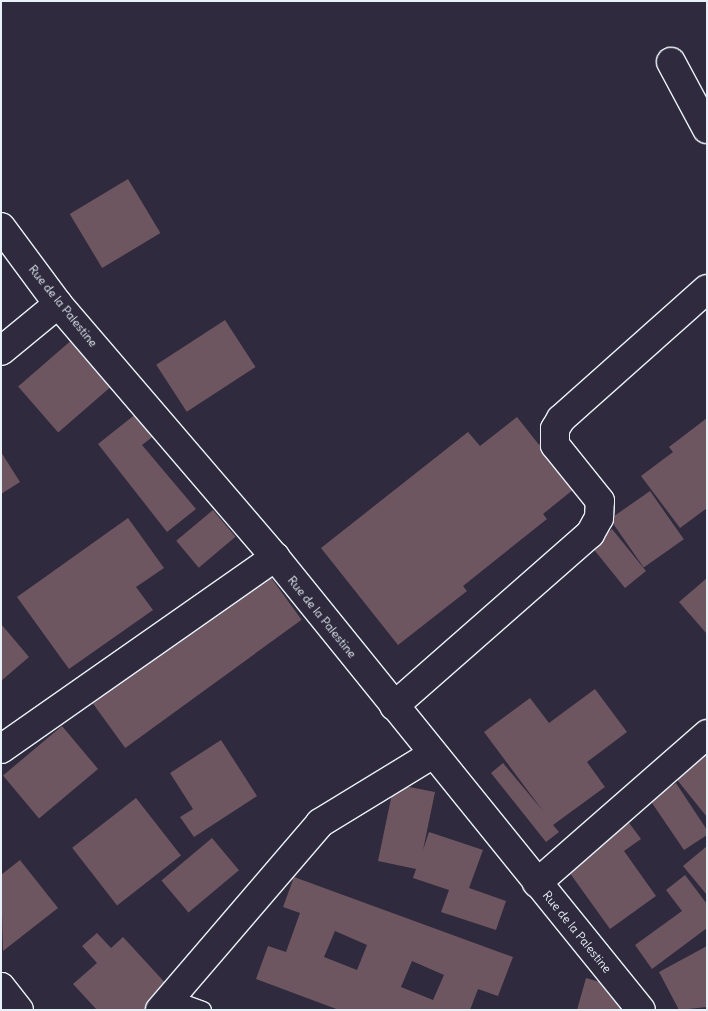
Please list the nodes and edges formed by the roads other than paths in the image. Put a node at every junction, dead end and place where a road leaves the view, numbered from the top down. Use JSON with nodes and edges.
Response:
{"nodes":[{"id":1,"x":671,"y":62,"type":"dead end"},
{"id":2,"x":707,"y":129,"type":"edge"},
{"id":3,"x":1,"y":227,"type":"edge"},
{"id":4,"x":707,"y":289,"type":"edge"},
{"id":5,"x":58,"y":304,"type":"junction"},
{"id":6,"x":1,"y":351,"type":"edge"},
{"id":7,"x":275,"y":557,"type":"junction"},
{"id":8,"x":394,"y":706,"type":"junction"},
{"id":9,"x":707,"y":734,"type":"edge"},
{"id":10,"x":1,"y":750,"type":"edge"},
{"id":11,"x":433,"y":754,"type":"junction"},
{"id":12,"x":537,"y":883,"type":"junction"},
{"id":13,"x":1,"y":988,"type":"edge"},
{"id":14,"x":165,"y":1004,"type":"edge"},
{"id":15,"x":19,"y":1010,"type":"edge"},
{"id":16,"x":203,"y":1010,"type":"edge"},
{"id":17,"x":641,"y":1010,"type":"edge"}],
"edges":[{"from":1,"to":2,"type":"street"},
{"from":3,"to":5,"type":"street","name":"Rue de la Palestine"},
{"from":4,"to":8,"type":"street"},
{"from":5,"to":6,"type":"street"},
{"from":5,"to":7,"type":"street","name":"Rue de la Palestine"},
{"from":7,"to":8,"type":"street","name":"Rue de la Palestine"},
{"from":7,"to":10,"type":"street"},
{"from":8,"to":11,"type":"street","name":"Rue de la Palestine"},
{"from":9,"to":12,"type":"street"},
{"from":11,"to":12,"type":"street","name":"Rue de la Palestine"},
{"from":11,"to":14,"type":"street"},
{"from":12,"to":17,"type":"street","name":"Rue de la Palestine"},
{"from":13,"to":15,"type":"street"},
{"from":14,"to":16,"type":"lane"}]}
